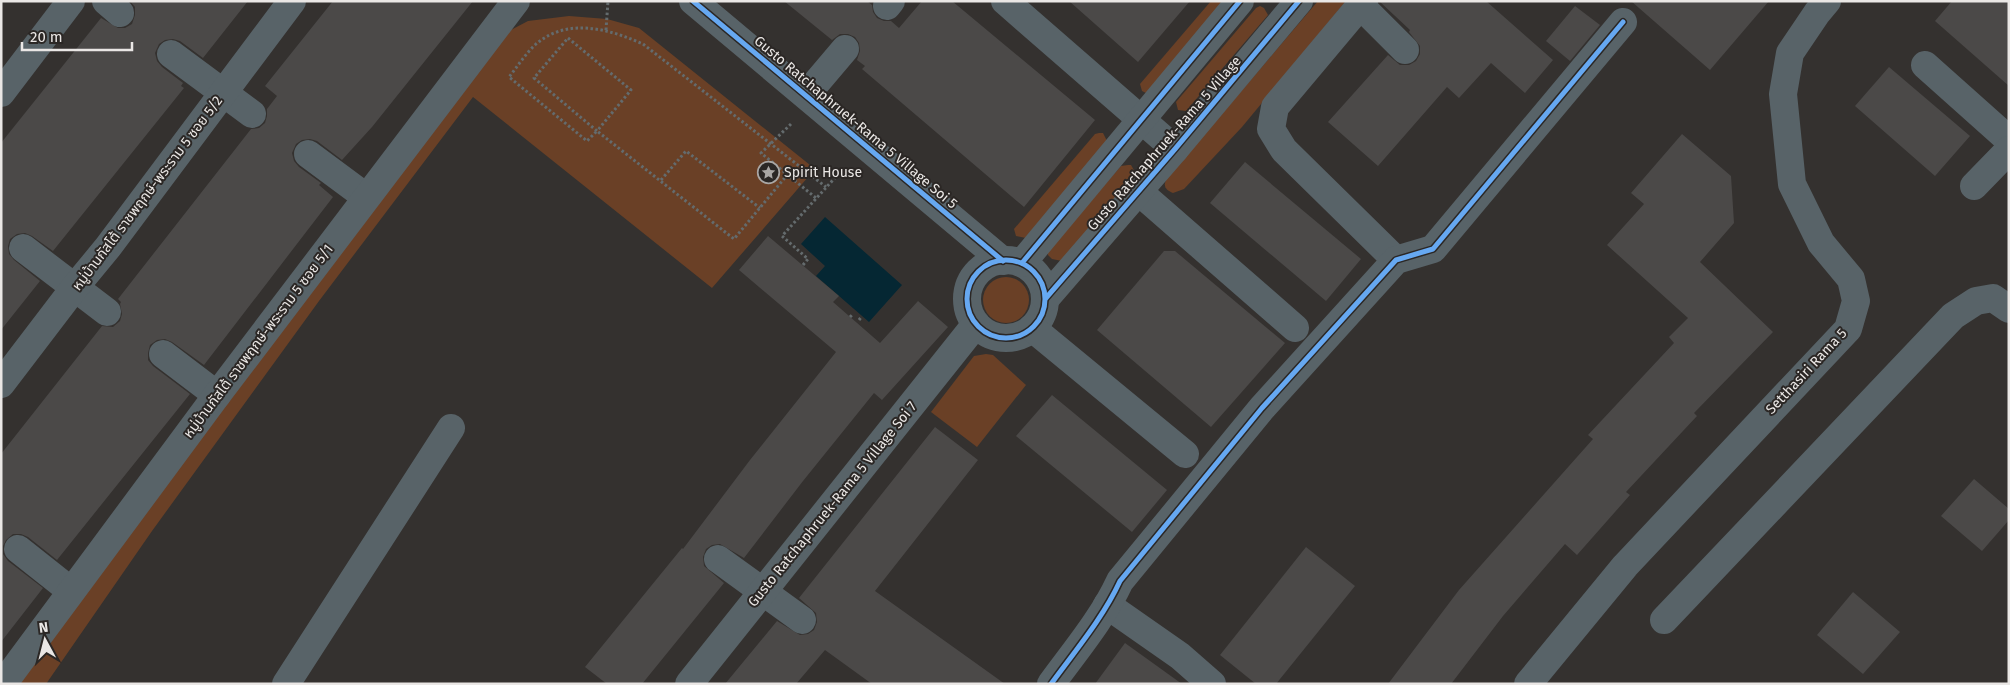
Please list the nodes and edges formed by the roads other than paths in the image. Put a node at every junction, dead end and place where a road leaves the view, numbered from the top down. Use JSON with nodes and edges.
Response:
{"nodes":[{"id":1,"x":71,"y":1,"type":"edge"},
{"id":2,"x":292,"y":1,"type":"edge"},
{"id":3,"x":516,"y":1,"type":"edge"},
{"id":4,"x":693,"y":1,"type":"edge"},
{"id":5,"x":1005,"y":1,"type":"edge"},
{"id":6,"x":1240,"y":1,"type":"edge"},
{"id":7,"x":1827,"y":1,"type":"edge"},
{"id":8,"x":1362,"y":3,"type":"edge"},
{"id":9,"x":1289,"y":5,"type":"edge"},
{"id":10,"x":1623,"y":22,"type":"dead end"},
{"id":11,"x":845,"y":49,"type":"dead end"},
{"id":12,"x":1405,"y":50,"type":"dead end"},
{"id":13,"x":171,"y":54,"type":"dead end"},
{"id":14,"x":1924,"y":65,"type":"dead end"},
{"id":15,"x":5,"y":79,"type":"edge"},
{"id":16,"x":223,"y":93,"type":"junction"},
{"id":17,"x":806,"y":95,"type":"junction"},
{"id":18,"x":252,"y":114,"type":"dead end"},
{"id":19,"x":1141,"y":120,"type":"junction"},
{"id":20,"x":2009,"y":140,"type":"edge"},
{"id":21,"x":1176,"y":150,"type":"junction"},
{"id":22,"x":2009,"y":150,"type":"edge"},
{"id":23,"x":308,"y":154,"type":"dead end"},
{"id":24,"x":1974,"y":186,"type":"dead end"},
{"id":25,"x":1138,"y":191,"type":"junction"},
{"id":26,"x":366,"y":198,"type":"junction"},
{"id":27,"x":23,"y":248,"type":"dead end"},
{"id":28,"x":1396,"y":260,"type":"junction"},
{"id":29,"x":1012,"y":262,"type":"junction"},
{"id":30,"x":75,"y":287,"type":"junction"},
{"id":31,"x":1046,"y":298,"type":"junction"},
{"id":32,"x":2009,"y":310,"type":"edge"},
{"id":33,"x":107,"y":312,"type":"dead end"},
{"id":34,"x":976,"y":324,"type":"junction"},
{"id":35,"x":1032,"y":328,"type":"junction"},
{"id":36,"x":1295,"y":328,"type":"dead end"},
{"id":37,"x":163,"y":354,"type":"dead end"},
{"id":38,"x":1,"y":384,"type":"edge"},
{"id":39,"x":217,"y":395,"type":"junction"},
{"id":40,"x":451,"y":428,"type":"dead end"},
{"id":41,"x":1185,"y":454,"type":"dead end"},
{"id":42,"x":18,"y":549,"type":"dead end"},
{"id":43,"x":718,"y":559,"type":"dead end"},
{"id":44,"x":71,"y":591,"type":"junction"},
{"id":45,"x":762,"y":592,"type":"junction"},
{"id":46,"x":1106,"y":605,"type":"junction"},
{"id":47,"x":802,"y":620,"type":"dead end"},
{"id":48,"x":1664,"y":620,"type":"dead end"},
{"id":49,"x":3,"y":684,"type":"edge"},
{"id":50,"x":286,"y":684,"type":"edge"},
{"id":51,"x":689,"y":684,"type":"edge"},
{"id":52,"x":1051,"y":684,"type":"edge"},
{"id":53,"x":1212,"y":684,"type":"edge"},
{"id":54,"x":1528,"y":684,"type":"edge"}],
"edges":[{"from":1,"to":15,"type":"street"},
{"from":2,"to":16,"type":"street","name":"หมู่บ้านกัสโต้ ราชพฤกษ์-พระราม 5 ซอย 5/2"},
{"from":3,"to":26,"type":"street","name":"หมู่บ้านกัสโต้ ราชพฤกษ์-พระราม 5 ซอย 5/1"},
{"from":4,"to":17,"type":"street","name":"Gusto Ratchaphruek-Rama 5 Village Soi 5"},
{"from":5,"to":19,"type":"street","name":"Gusto Ratchaphruek-Rama 5 Village"},
{"from":6,"to":19,"type":"street"},
{"from":7,"to":54,"type":"street","name":"Setthasiri Rama 5"},
{"from":8,"to":12,"type":"street"},
{"from":8,"to":28,"type":"street"},
{"from":9,"to":21,"type":"street","name":"Gusto Ratchaphruek-Rama 5 Village"},
{"from":10,"to":28,"type":"street"},
{"from":11,"to":17,"type":"street"},
{"from":13,"to":16,"type":"street"},
{"from":14,"to":20,"type":"street"},
{"from":16,"to":18,"type":"street"},
{"from":16,"to":30,"type":"street","name":"หมู่บ้านกัสโต้ ราชพฤกษ์-พระราม 5 ซอย 5/2"},
{"from":17,"to":29,"type":"street","name":"Gusto Ratchaphruek-Rama 5 Village Soi 5"},
{"from":19,"to":21,"type":"street","name":"Gusto Ratchaphruek-Rama 5 Village"},
{"from":19,"to":29,"type":"street"},
{"from":21,"to":25,"type":"street","name":"Gusto Ratchaphruek-Rama 5 Village"},
{"from":22,"to":24,"type":"street"},
{"from":23,"to":26,"type":"street"},
{"from":25,"to":31,"type":"street","name":"Gusto Ratchaphruek-Rama 5 Village"},
{"from":25,"to":36,"type":"street"},
{"from":26,"to":39,"type":"street","name":"หมู่บ้านกัสโต้ ราชพฤกษ์-พระราม 5 ซอย 5/1"},
{"from":27,"to":30,"type":"street"},
{"from":28,"to":46,"type":"street"},
{"from":29,"to":31,"type":"street"},
{"from":29,"to":34,"type":"street"},
{"from":30,"to":33,"type":"street"},
{"from":30,"to":38,"type":"street","name":"หมู่บ้านกัสโต้ ราชพฤกษ์-พระราม 5 ซอย 5/2"},
{"from":31,"to":35,"type":"street","name":"Gusto Ratchaphruek-Rama 5 Village"},
{"from":32,"to":48,"type":"street"},
{"from":34,"to":35,"type":"street"},
{"from":34,"to":45,"type":"street","name":"Gusto Ratchaphruek-Rama 5 Village Soi 7"},
{"from":35,"to":41,"type":"street"},
{"from":37,"to":39,"type":"street"},
{"from":39,"to":44,"type":"street","name":"หมู่บ้านกัสโต้ ราชพฤกษ์-พระราม 5 ซอย 5/1"},
{"from":40,"to":50,"type":"street"},
{"from":42,"to":44,"type":"street"},
{"from":43,"to":45,"type":"street"},
{"from":44,"to":49,"type":"street","name":"หมู่บ้านกัสโต้ ราชพฤกษ์-พระราม 5 ซอย 5/1"},
{"from":45,"to":47,"type":"street"},
{"from":45,"to":51,"type":"street","name":"Gusto Ratchaphruek-Rama 5 Village Soi 7"},
{"from":46,"to":52,"type":"street"},
{"from":46,"to":53,"type":"street"}]}
